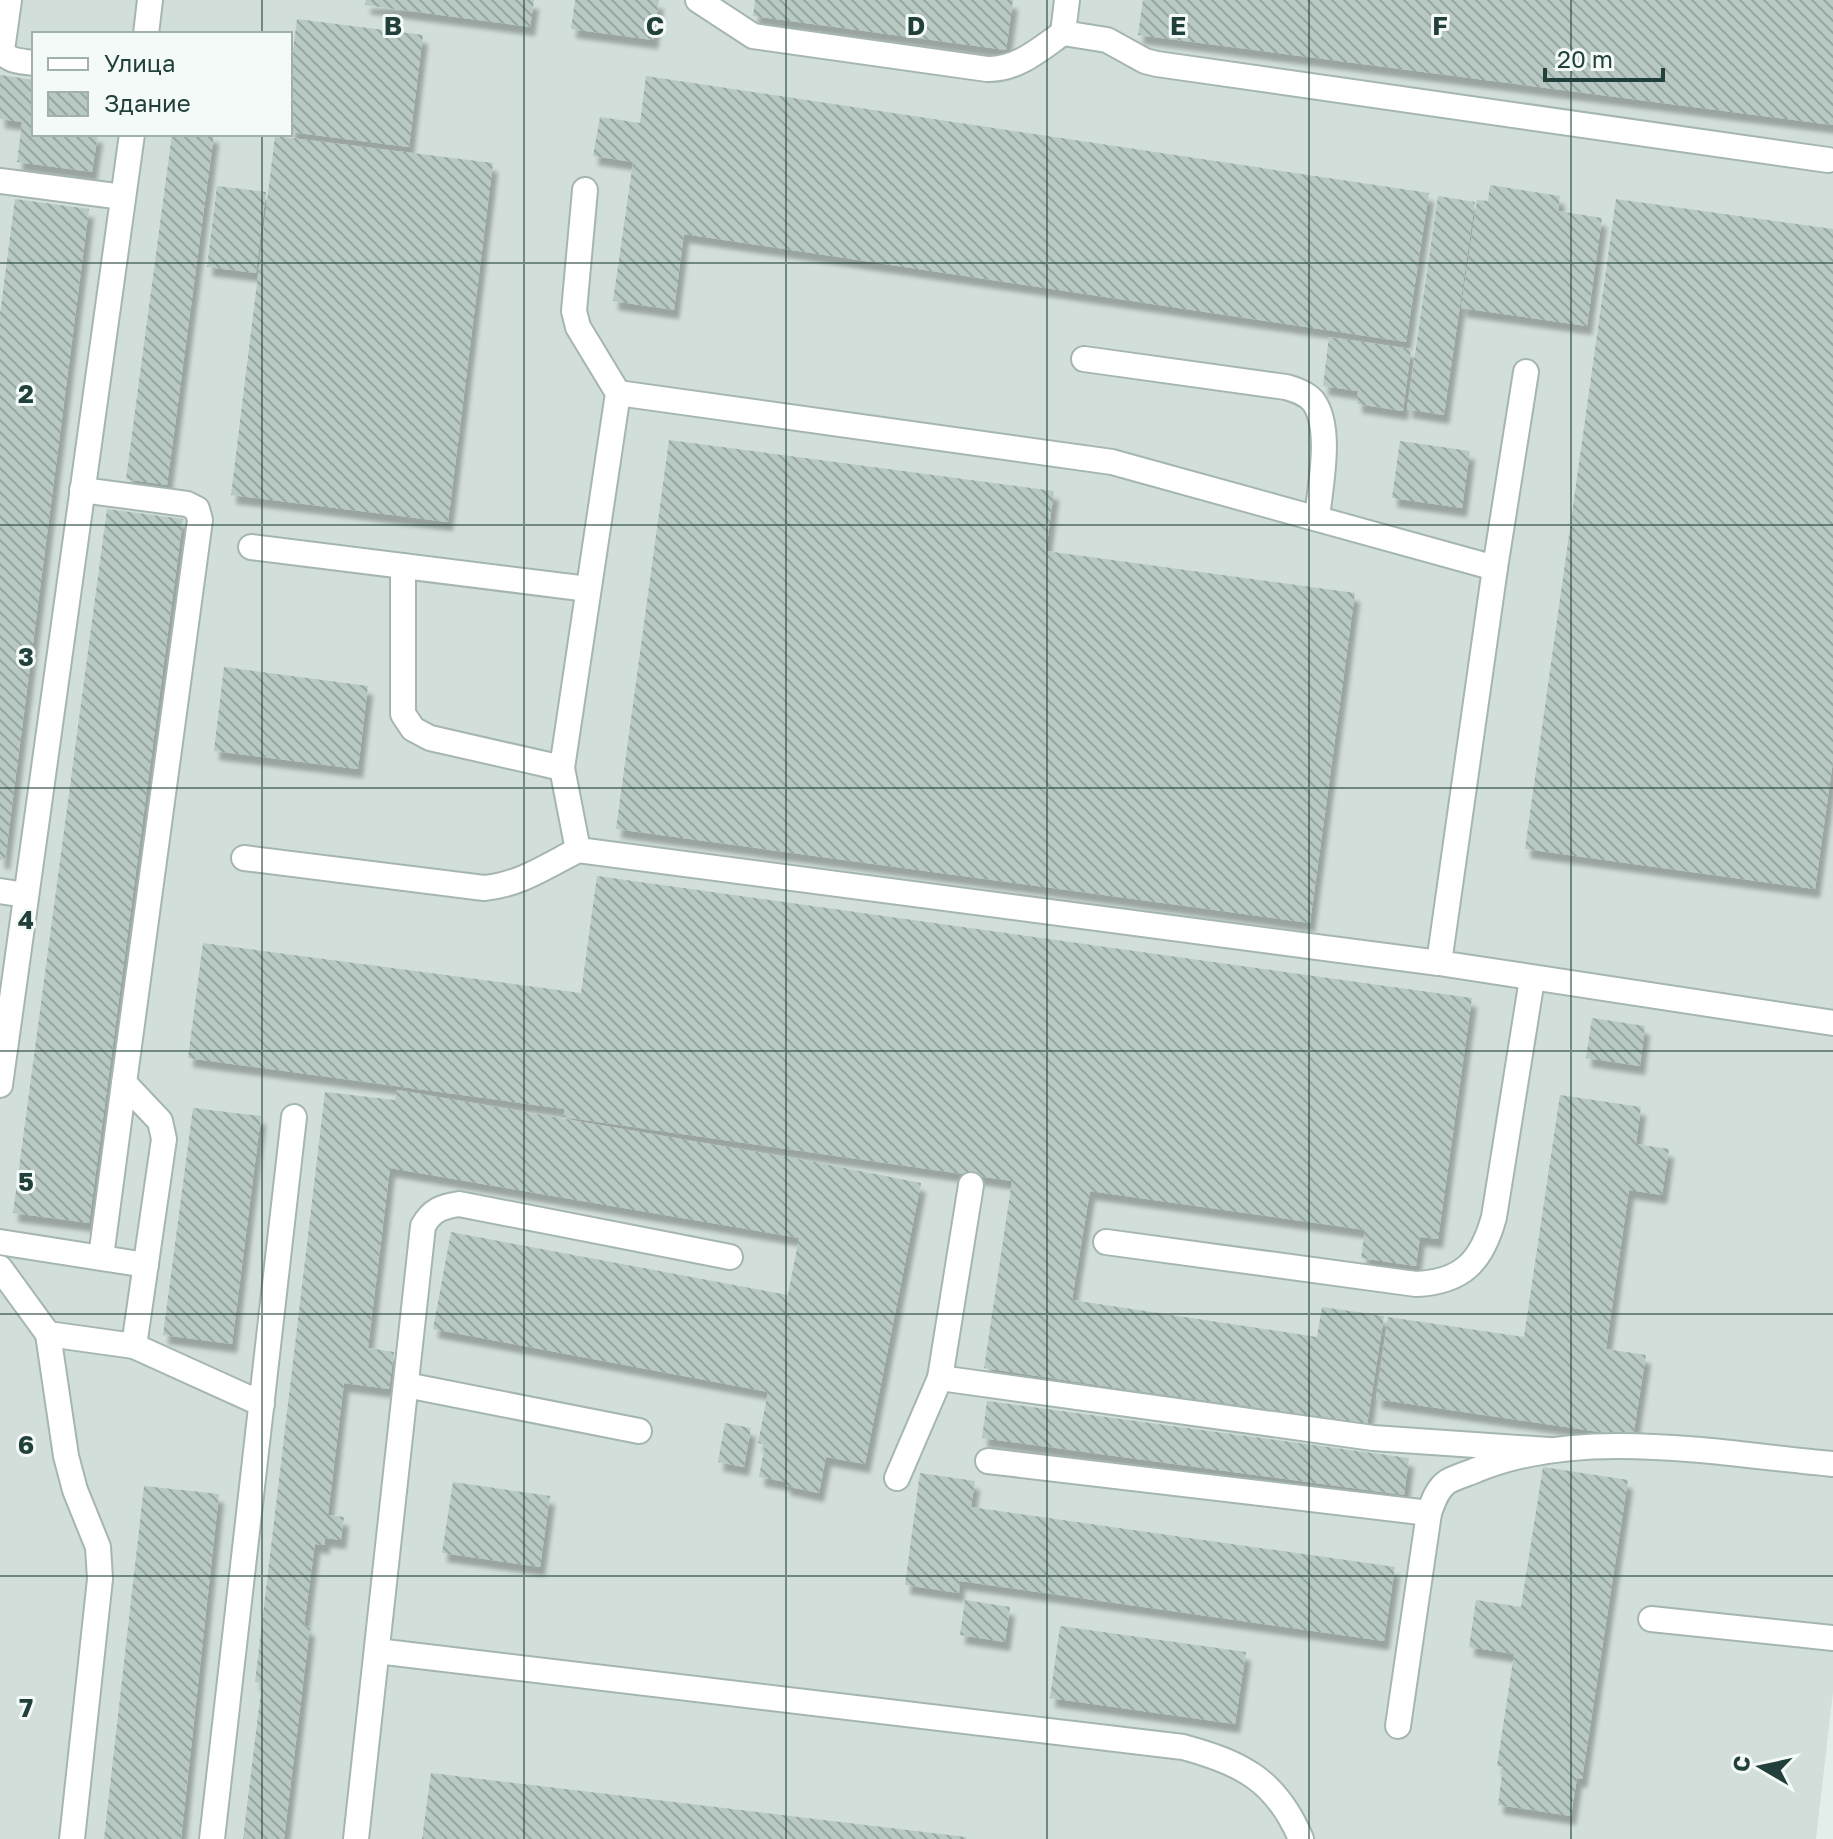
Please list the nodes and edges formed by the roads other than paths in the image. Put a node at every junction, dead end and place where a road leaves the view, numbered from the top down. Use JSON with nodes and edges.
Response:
{"nodes":[{"id":1,"x":9,"y":0,"type":"edge"},
{"id":2,"x":150,"y":0,"type":"edge"},
{"id":3,"x":698,"y":0,"type":"edge"},
{"id":4,"x":1067,"y":0,"type":"edge"},
{"id":5,"x":146,"y":32,"type":"edge"},
{"id":6,"x":1063,"y":33,"type":"junction"},
{"id":7,"x":32,"y":63,"type":"edge"},
{"id":8,"x":132,"y":136,"type":"edge"},
{"id":9,"x":1828,"y":160,"type":"dead end"},
{"id":10,"x":0,"y":181,"type":"edge"},
{"id":11,"x":585,"y":190,"type":"dead end"},
{"id":12,"x":123,"y":197,"type":"junction"},
{"id":13,"x":1084,"y":359,"type":"dead end"},
{"id":14,"x":1526,"y":372,"type":"dead end"},
{"id":15,"x":618,"y":393,"type":"junction"},
{"id":16,"x":82,"y":490,"type":"junction"},
{"id":17,"x":1317,"y":518,"type":"junction"},
{"id":18,"x":251,"y":547,"type":"dead end"},
{"id":19,"x":403,"y":566,"type":"junction"},
{"id":20,"x":1495,"y":568,"type":"junction"},
{"id":21,"x":588,"y":589,"type":"junction"},
{"id":22,"x":562,"y":768,"type":"junction"},
{"id":23,"x":578,"y":850,"type":"junction"},
{"id":24,"x":244,"y":858,"type":"dead end"},
{"id":25,"x":0,"y":891,"type":"edge"},
{"id":26,"x":26,"y":895,"type":"junction"},
{"id":27,"x":1439,"y":963,"type":"junction"},
{"id":28,"x":1532,"y":979,"type":"junction"},
{"id":29,"x":1833,"y":1023,"type":"edge"},
{"id":30,"x":124,"y":1083,"type":"junction"},
{"id":31,"x":0,"y":1085,"type":"edge"},
{"id":32,"x":294,"y":1117,"type":"dead end"},
{"id":33,"x":971,"y":1185,"type":"dead end"},
{"id":34,"x":0,"y":1242,"type":"edge"},
{"id":35,"x":1106,"y":1242,"type":"dead end"},
{"id":36,"x":101,"y":1257,"type":"junction"},
{"id":37,"x":730,"y":1257,"type":"dead end"},
{"id":38,"x":146,"y":1265,"type":"junction"},
{"id":39,"x":0,"y":1268,"type":"edge"},
{"id":40,"x":48,"y":1334,"type":"junction"},
{"id":41,"x":134,"y":1346,"type":"junction"},
{"id":42,"x":940,"y":1378,"type":"junction"},
{"id":43,"x":406,"y":1385,"type":"junction"},
{"id":44,"x":262,"y":1404,"type":"junction"},
{"id":45,"x":639,"y":1431,"type":"dead end"},
{"id":46,"x":1549,"y":1450,"type":"junction"},
{"id":47,"x":988,"y":1461,"type":"dead end"},
{"id":48,"x":1833,"y":1464,"type":"edge"},
{"id":49,"x":897,"y":1478,"type":"dead end"},
{"id":50,"x":1429,"y":1513,"type":"junction"},
{"id":51,"x":1651,"y":1619,"type":"dead end"},
{"id":52,"x":1833,"y":1638,"type":"edge"},
{"id":53,"x":377,"y":1651,"type":"junction"},
{"id":54,"x":1398,"y":1726,"type":"dead end"},
{"id":55,"x":72,"y":1839,"type":"edge"},
{"id":56,"x":212,"y":1839,"type":"edge"},
{"id":57,"x":356,"y":1839,"type":"edge"},
{"id":58,"x":1301,"y":1839,"type":"edge"}],
"edges":[{"from":1,"to":7,"type":"lane"},
{"from":2,"to":5,"type":"lane"},
{"from":3,"to":6,"type":"lane"},
{"from":4,"to":6,"type":"lane"},
{"from":6,"to":9,"type":"lane"},
{"from":8,"to":12,"type":"lane"},
{"from":10,"to":12,"type":"lane"},
{"from":11,"to":15,"type":"lane"},
{"from":12,"to":16,"type":"lane"},
{"from":13,"to":17,"type":"lane"},
{"from":14,"to":20,"type":"lane"},
{"from":15,"to":17,"type":"lane"},
{"from":15,"to":21,"type":"lane"},
{"from":16,"to":26,"type":"lane"},
{"from":16,"to":30,"type":"lane"},
{"from":17,"to":20,"type":"lane"},
{"from":18,"to":19,"type":"lane"},
{"from":19,"to":21,"type":"lane"},
{"from":19,"to":22,"type":"lane"},
{"from":20,"to":27,"type":"lane"},
{"from":21,"to":22,"type":"lane"},
{"from":22,"to":23,"type":"lane"},
{"from":23,"to":24,"type":"lane"},
{"from":23,"to":27,"type":"lane"},
{"from":25,"to":26,"type":"lane"},
{"from":26,"to":31,"type":"lane"},
{"from":27,"to":28,"type":"lane"},
{"from":28,"to":29,"type":"lane"},
{"from":28,"to":35,"type":"lane"},
{"from":30,"to":36,"type":"lane"},
{"from":30,"to":38,"type":"lane"},
{"from":32,"to":44,"type":"lane"},
{"from":33,"to":42,"type":"lane"},
{"from":34,"to":36,"type":"lane"},
{"from":36,"to":38,"type":"lane"},
{"from":37,"to":43,"type":"lane"},
{"from":38,"to":41,"type":"lane"},
{"from":39,"to":40,"type":"lane"},
{"from":40,"to":41,"type":"lane"},
{"from":40,"to":55,"type":"lane"},
{"from":41,"to":44,"type":"lane"},
{"from":42,"to":46,"type":"lane"},
{"from":42,"to":49,"type":"lane"},
{"from":43,"to":45,"type":"lane"},
{"from":43,"to":53,"type":"lane"},
{"from":44,"to":56,"type":"lane"},
{"from":46,"to":48,"type":"lane"},
{"from":46,"to":50,"type":"lane"},
{"from":47,"to":50,"type":"lane"},
{"from":50,"to":54,"type":"lane"},
{"from":51,"to":52,"type":"lane"},
{"from":53,"to":57,"type":"lane"},
{"from":53,"to":58,"type":"lane"}]}
